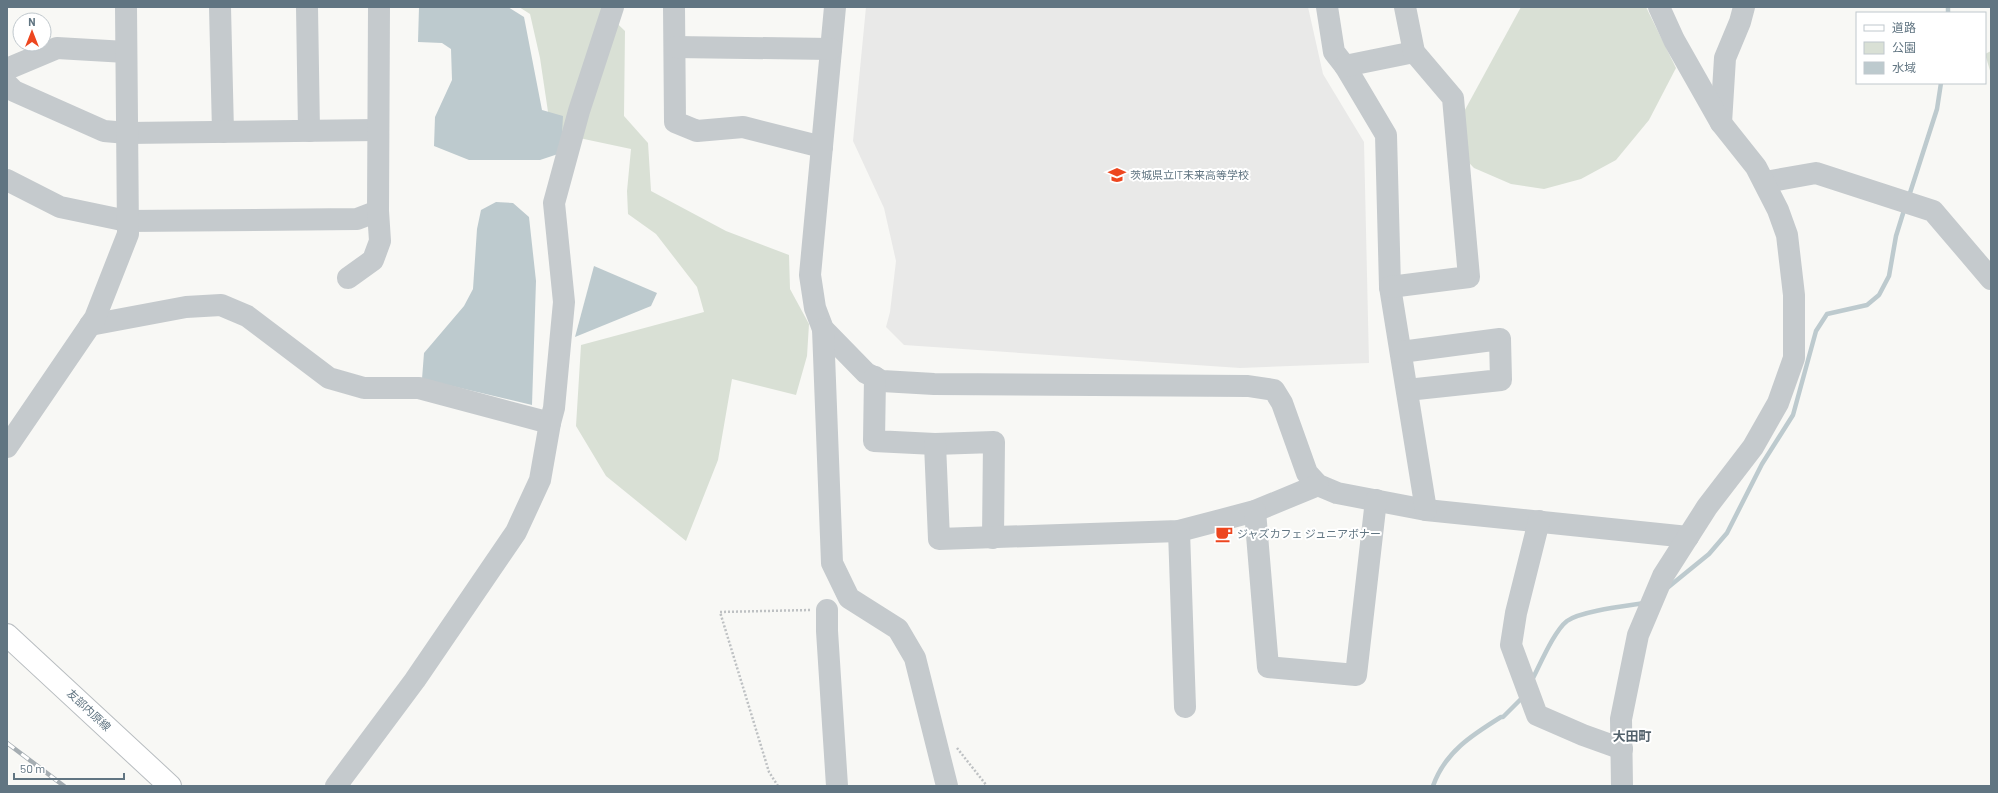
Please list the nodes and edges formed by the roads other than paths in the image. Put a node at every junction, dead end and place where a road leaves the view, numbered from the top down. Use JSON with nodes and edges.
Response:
{"nodes":[{"id":1,"x":126,"y":7,"type":"edge"},
{"id":2,"x":220,"y":7,"type":"edge"},
{"id":3,"x":307,"y":7,"type":"edge"},
{"id":4,"x":379,"y":7,"type":"edge"},
{"id":5,"x":613,"y":7,"type":"edge"},
{"id":6,"x":674,"y":7,"type":"edge"},
{"id":7,"x":835,"y":7,"type":"edge"},
{"id":8,"x":1327,"y":7,"type":"edge"},
{"id":9,"x":1406,"y":7,"type":"edge"},
{"id":10,"x":1659,"y":7,"type":"edge"},
{"id":11,"x":1744,"y":7,"type":"edge"},
{"id":12,"x":675,"y":47,"type":"junction"},
{"id":13,"x":831,"y":49,"type":"junction"},
{"id":14,"x":126,"y":52,"type":"junction"},
{"id":15,"x":1414,"y":52,"type":"junction"},
{"id":16,"x":1345,"y":66,"type":"junction"},
{"id":17,"x":7,"y":69,"type":"edge"},
{"id":18,"x":7,"y":84,"type":"edge"},
{"id":19,"x":1721,"y":123,"type":"junction"},
{"id":20,"x":378,"y":130,"type":"junction"},
{"id":21,"x":308,"y":131,"type":"junction"},
{"id":22,"x":222,"y":132,"type":"junction"},
{"id":23,"x":127,"y":133,"type":"junction"},
{"id":24,"x":822,"y":147,"type":"junction"},
{"id":25,"x":7,"y":180,"type":"edge"},
{"id":26,"x":1765,"y":182,"type":"junction"},
{"id":27,"x":378,"y":211,"type":"junction"},
{"id":28,"x":127,"y":220,"type":"junction"},
{"id":29,"x":348,"y":278,"type":"dead end"},
{"id":30,"x":1991,"y":279,"type":"edge"},
{"id":31,"x":1390,"y":287,"type":"junction"},
{"id":32,"x":90,"y":325,"type":"junction"},
{"id":33,"x":823,"y":329,"type":"junction"},
{"id":34,"x":1401,"y":352,"type":"junction"},
{"id":35,"x":875,"y":378,"type":"junction"},
{"id":36,"x":1407,"y":390,"type":"junction"},
{"id":37,"x":550,"y":423,"type":"junction"},
{"id":38,"x":935,"y":444,"type":"junction"},
{"id":39,"x":7,"y":446,"type":"edge"},
{"id":40,"x":1318,"y":485,"type":"junction"},
{"id":41,"x":1376,"y":500,"type":"junction"},
{"id":42,"x":1426,"y":510,"type":"junction"},
{"id":43,"x":1255,"y":511,"type":"junction"},
{"id":44,"x":1539,"y":521,"type":"junction"},
{"id":45,"x":1179,"y":531,"type":"junction"},
{"id":46,"x":1688,"y":537,"type":"junction"},
{"id":47,"x":993,"y":538,"type":"junction"},
{"id":48,"x":827,"y":610,"type":"road end"},
{"id":49,"x":7,"y":635,"type":"edge"},
{"id":50,"x":1185,"y":707,"type":"dead end"},
{"id":51,"x":1622,"y":749,"type":"junction"},
{"id":52,"x":170,"y":786,"type":"edge"},
{"id":53,"x":336,"y":786,"type":"edge"},
{"id":54,"x":837,"y":786,"type":"edge"},
{"id":55,"x":947,"y":786,"type":"edge"},
{"id":56,"x":1622,"y":786,"type":"edge"}],
"edges":[{"from":1,"to":14,"type":"street"},
{"from":2,"to":22,"type":"street"},
{"from":3,"to":21,"type":"street"},
{"from":4,"to":20,"type":"street"},
{"from":5,"to":37,"type":"street"},
{"from":6,"to":12,"type":"street"},
{"from":7,"to":13,"type":"street"},
{"from":8,"to":16,"type":"street"},
{"from":9,"to":15,"type":"street"},
{"from":10,"to":19,"type":"street"},
{"from":11,"to":19,"type":"street"},
{"from":12,"to":13,"type":"street"},
{"from":12,"to":24,"type":"street"},
{"from":13,"to":24,"type":"street"},
{"from":14,"to":17,"type":"street"},
{"from":14,"to":23,"type":"street"},
{"from":15,"to":16,"type":"street"},
{"from":15,"to":31,"type":"street"},
{"from":16,"to":31,"type":"street"},
{"from":18,"to":23,"type":"street"},
{"from":19,"to":26,"type":"street"},
{"from":20,"to":21,"type":"street"},
{"from":20,"to":27,"type":"street"},
{"from":21,"to":22,"type":"street"},
{"from":22,"to":23,"type":"street"},
{"from":23,"to":28,"type":"street"},
{"from":24,"to":33,"type":"street"},
{"from":25,"to":28,"type":"street"},
{"from":26,"to":30,"type":"street"},
{"from":26,"to":46,"type":"street"},
{"from":27,"to":28,"type":"street"},
{"from":27,"to":29,"type":"street"},
{"from":28,"to":32,"type":"street"},
{"from":31,"to":34,"type":"street"},
{"from":32,"to":37,"type":"street"},
{"from":32,"to":39,"type":"street"},
{"from":33,"to":35,"type":"street"},
{"from":33,"to":55,"type":"street"},
{"from":34,"to":36,"type":"street"},
{"from":34,"to":36,"type":"street"},
{"from":35,"to":38,"type":"street"},
{"from":35,"to":40,"type":"street"},
{"from":36,"to":42,"type":"street"},
{"from":37,"to":53,"type":"street"},
{"from":38,"to":47,"type":"street"},
{"from":38,"to":47,"type":"street"},
{"from":40,"to":41,"type":"street"},
{"from":40,"to":43,"type":"street"},
{"from":41,"to":42,"type":"street"},
{"from":41,"to":43,"type":"street"},
{"from":42,"to":44,"type":"street"},
{"from":43,"to":45,"type":"street"},
{"from":44,"to":46,"type":"street"},
{"from":44,"to":51,"type":"street"},
{"from":45,"to":47,"type":"street"},
{"from":45,"to":50,"type":"street"},
{"from":46,"to":51,"type":"street"},
{"from":48,"to":54,"type":"street"},
{"from":49,"to":52,"type":"main road","name":"友部内原線"},
{"from":51,"to":56,"type":"street"}]}
